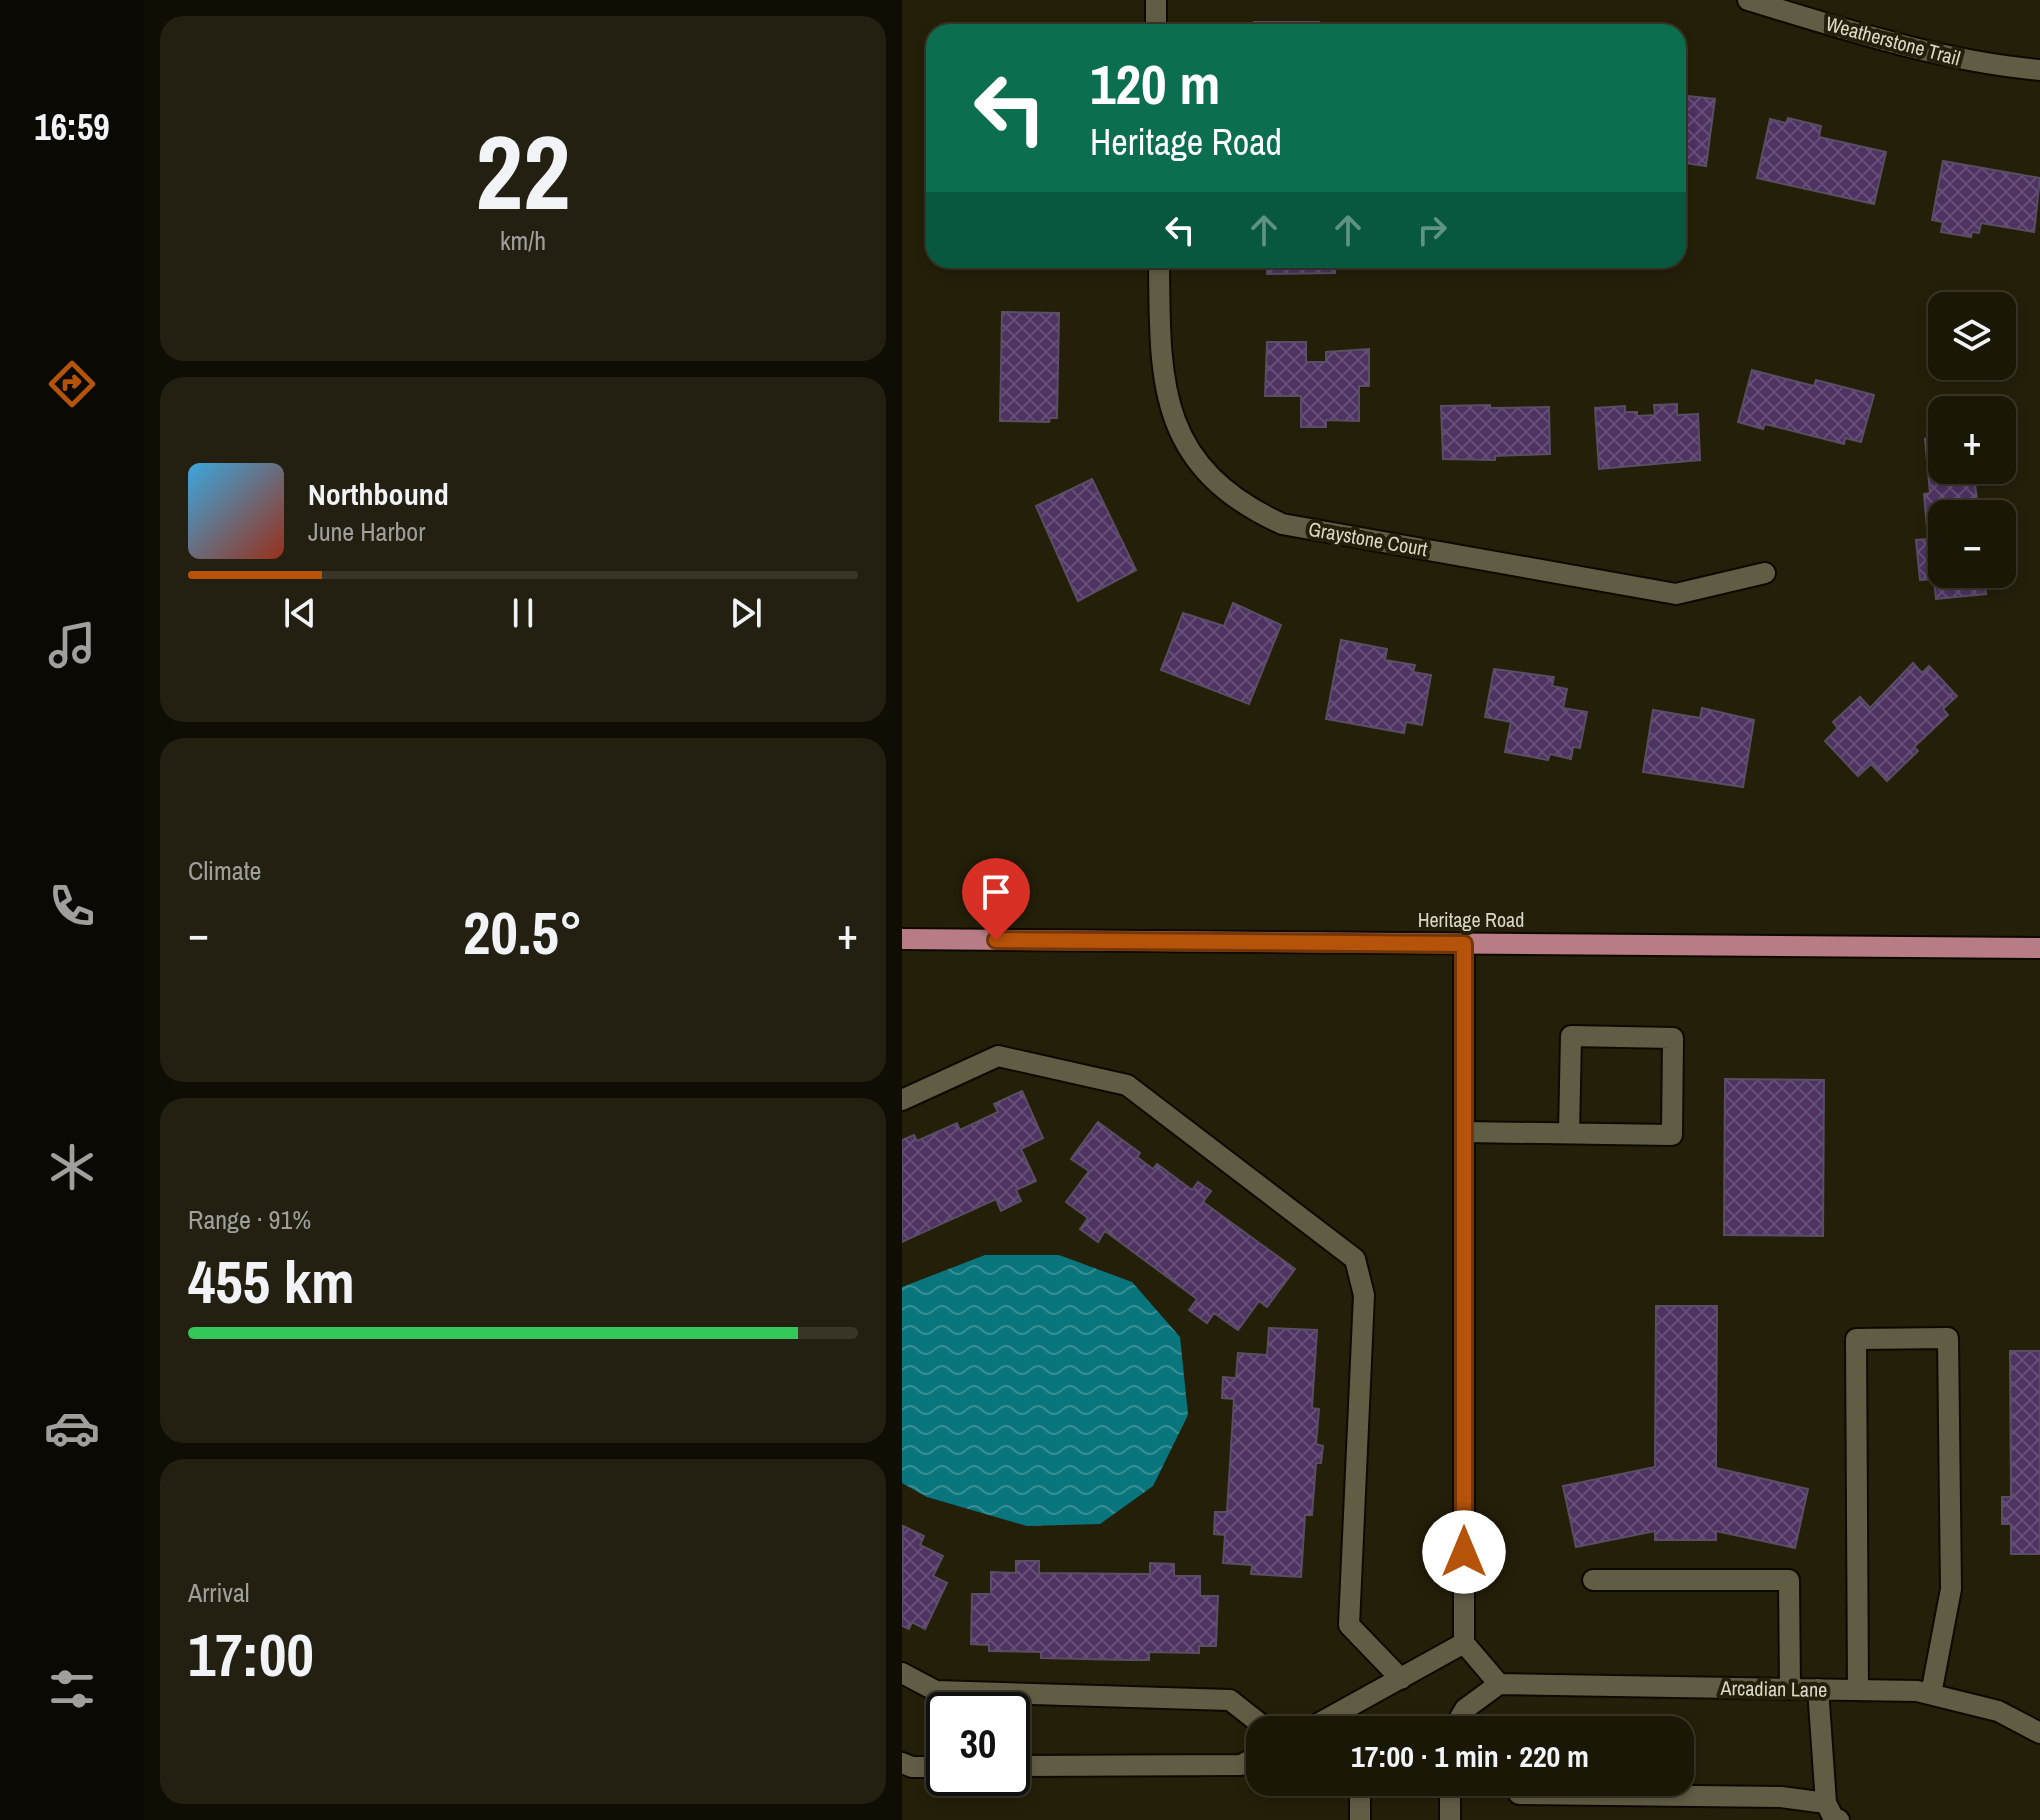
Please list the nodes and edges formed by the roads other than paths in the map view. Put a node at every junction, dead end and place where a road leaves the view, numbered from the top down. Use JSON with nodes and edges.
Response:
{"nodes":[{"id":1,"x":1156,"y":0,"type":"edge"},
{"id":2,"x":1748,"y":0,"type":"edge"},
{"id":3,"x":1156,"y":24,"type":"edge"},
{"id":4,"x":2040,"y":70,"type":"edge"},
{"id":5,"x":1159,"y":268,"type":"edge"},
{"id":6,"x":1765,"y":573,"type":"dead end"},
{"id":7,"x":902,"y":939,"type":"edge"},
{"id":8,"x":1464,"y":944,"type":"junction"},
{"id":9,"x":2040,"y":948,"type":"edge"},
{"id":10,"x":902,"y":1100,"type":"edge"},
{"id":11,"x":1464,"y":1132,"type":"junction"},
{"id":12,"x":1569,"y":1133,"type":"junction"},
{"id":13,"x":1593,"y":1580,"type":"dead end"},
{"id":14,"x":1464,"y":1643,"type":"junction"},
{"id":15,"x":902,"y":1673,"type":"edge"},
{"id":16,"x":1401,"y":1679,"type":"junction"},
{"id":17,"x":1499,"y":1684,"type":"junction"},
{"id":18,"x":1790,"y":1689,"type":"junction"},
{"id":19,"x":1818,"y":1689,"type":"junction"},
{"id":20,"x":1858,"y":1690,"type":"junction"},
{"id":21,"x":1931,"y":1694,"type":"junction"},
{"id":22,"x":1250,"y":1716,"type":"edge"},
{"id":23,"x":1350,"y":1716,"type":"edge"},
{"id":24,"x":1461,"y":1716,"type":"edge"},
{"id":25,"x":2040,"y":1733,"type":"edge"},
{"id":26,"x":1246,"y":1762,"type":"edge"},
{"id":27,"x":902,"y":1763,"type":"edge"},
{"id":28,"x":1030,"y":1766,"type":"edge"},
{"id":29,"x":926,"y":1767,"type":"edge"},
{"id":30,"x":1360,"y":1796,"type":"edge"},
{"id":31,"x":1450,"y":1796,"type":"edge"},
{"id":32,"x":1694,"y":1796,"type":"edge"},
{"id":33,"x":1826,"y":1803,"type":"junction"},
{"id":34,"x":1360,"y":1820,"type":"edge"},
{"id":35,"x":1450,"y":1820,"type":"edge"},
{"id":36,"x":1839,"y":1820,"type":"edge"}],
"edges":[{"from":1,"to":3,"type":"street"},
{"from":2,"to":4,"type":"street","name":"Weatherstone Trail"},
{"from":5,"to":6,"type":"street","name":"Graystone Court"},
{"from":7,"to":8,"type":"main road","name":"Heritage Road"},
{"from":8,"to":9,"type":"main road","name":"Heritage Road"},
{"from":8,"to":11,"type":"street"},
{"from":10,"to":16,"type":"street"},
{"from":11,"to":12,"type":"street"},
{"from":11,"to":14,"type":"street"},
{"from":12,"to":12,"type":"street"},
{"from":13,"to":18,"type":"street"},
{"from":14,"to":16,"type":"street"},
{"from":14,"to":17,"type":"street"},
{"from":15,"to":22,"type":"street"},
{"from":16,"to":23,"type":"street"},
{"from":17,"to":18,"type":"street","name":"Arcadian Lane"},
{"from":17,"to":24,"type":"street"},
{"from":18,"to":19,"type":"street","name":"Arcadian Lane"},
{"from":19,"to":20,"type":"street","name":"Arcadian Lane"},
{"from":19,"to":33,"type":"street"},
{"from":20,"to":21,"type":"street","name":"Arcadian Lane"},
{"from":20,"to":21,"type":"street"},
{"from":21,"to":25,"type":"street","name":"Arcadian Lane"},
{"from":26,"to":28,"type":"street"},
{"from":27,"to":29,"type":"street"},
{"from":30,"to":34,"type":"street"},
{"from":31,"to":35,"type":"street"},
{"from":32,"to":33,"type":"street"},
{"from":33,"to":36,"type":"street"}]}
